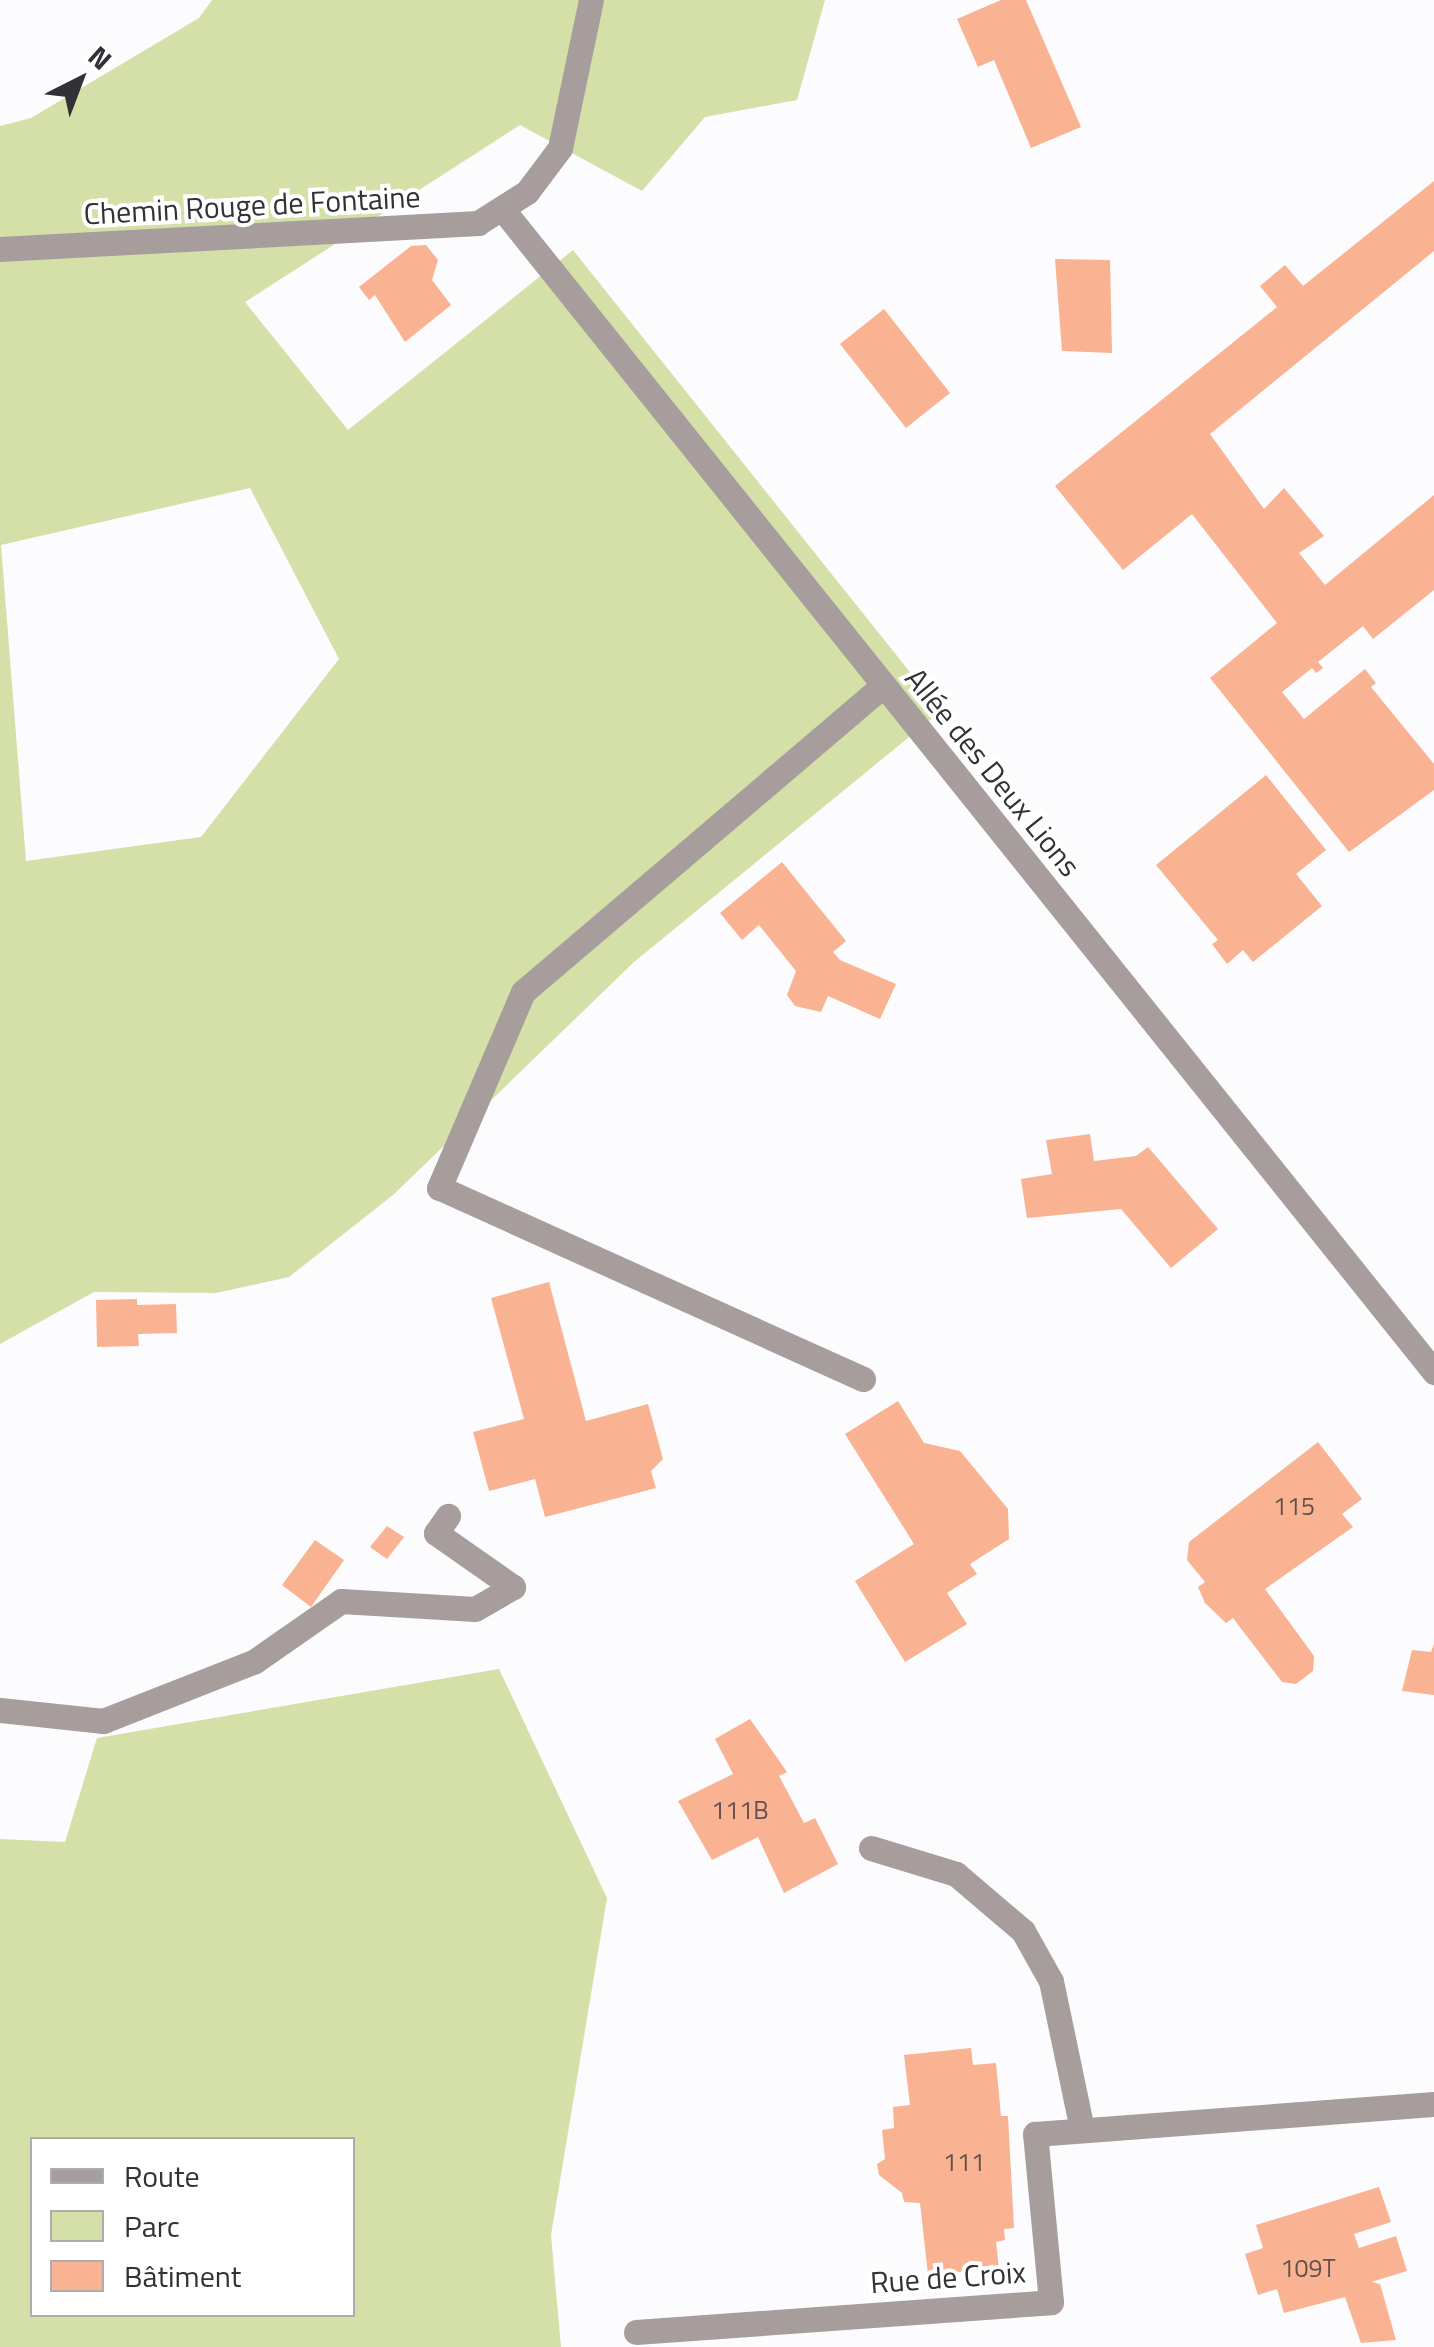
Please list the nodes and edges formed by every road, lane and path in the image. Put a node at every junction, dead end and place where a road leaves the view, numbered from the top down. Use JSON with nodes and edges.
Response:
{"nodes":[{"id":1,"x":591,"y":0,"type":"edge"},
{"id":2,"x":504,"y":211,"type":"junction"},
{"id":3,"x":0,"y":249,"type":"edge"},
{"id":4,"x":882,"y":686,"type":"junction"},
{"id":5,"x":1434,"y":1372,"type":"edge"},
{"id":6,"x":863,"y":1378,"type":"dead end"},
{"id":7,"x":448,"y":1516,"type":"dead end"},
{"id":8,"x":0,"y":1710,"type":"edge"},
{"id":9,"x":872,"y":1848,"type":"dead end"},
{"id":10,"x":1434,"y":2104,"type":"edge"},
{"id":11,"x":1082,"y":2130,"type":"junction"},
{"id":12,"x":636,"y":2332,"type":"dead end"}],
"edges":[{"from":1,"to":2,"type":"street"},
{"from":2,"to":3,"type":"street","name":"Chemin Rouge de Fontaine"},
{"from":2,"to":4,"type":"street","name":"Allée des Deux Lions"},
{"from":4,"to":5,"type":"street","name":"Allée des Deux Lions"},
{"from":4,"to":6,"type":"street"},
{"from":7,"to":8,"type":"street"},
{"from":9,"to":11,"type":"street"},
{"from":10,"to":11,"type":"street","name":"Rue de Croix"},
{"from":11,"to":12,"type":"street","name":"Rue de Croix"}]}
